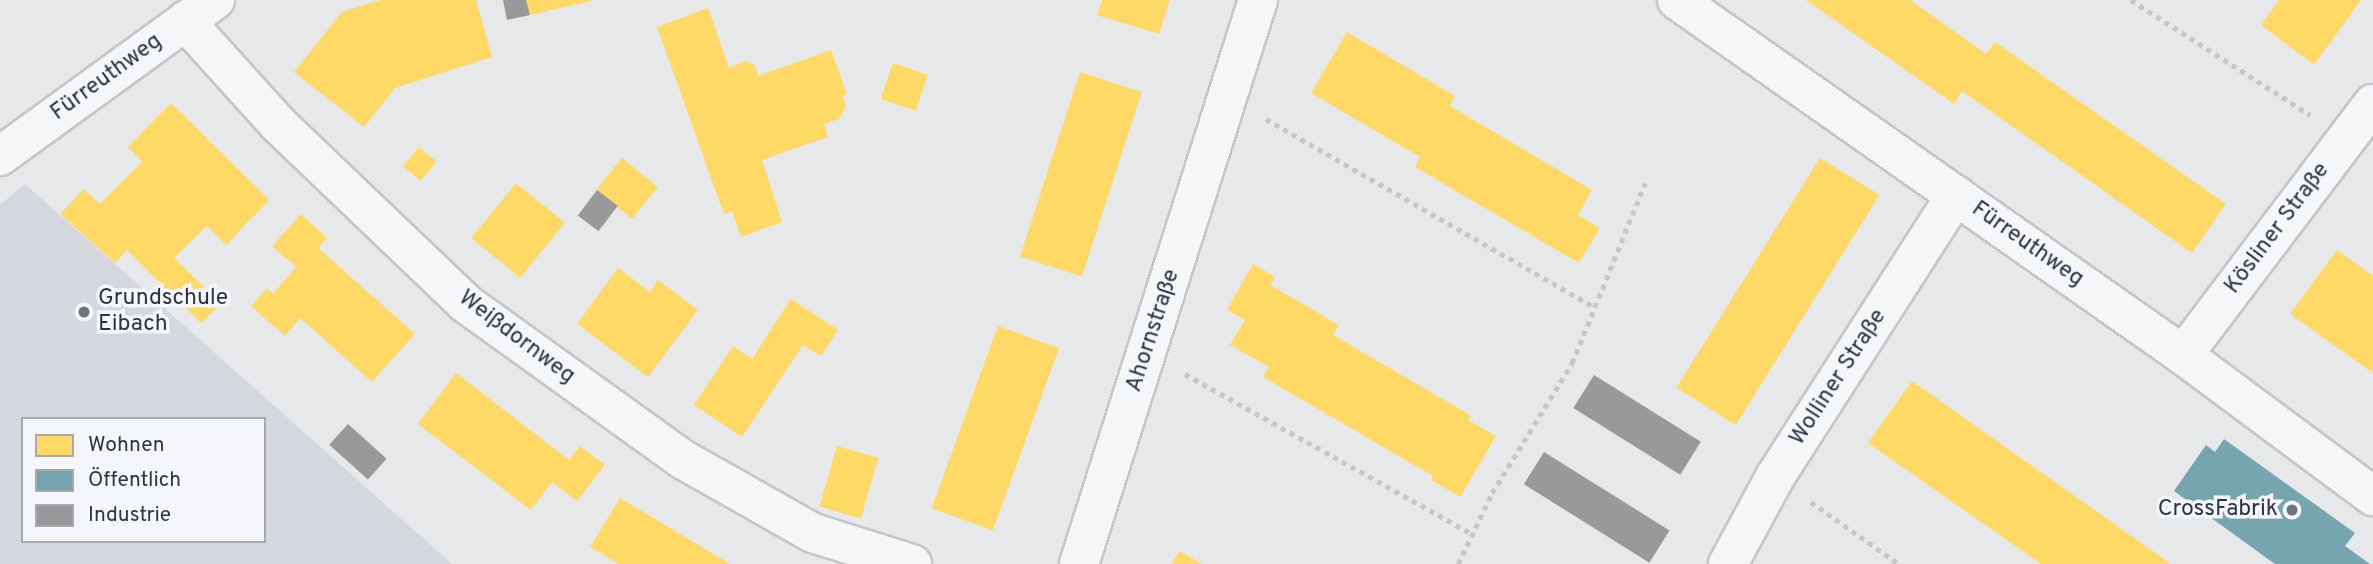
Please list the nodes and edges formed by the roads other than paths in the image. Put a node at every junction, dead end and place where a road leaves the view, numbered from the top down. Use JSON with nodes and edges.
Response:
{"nodes":[{"id":1,"x":1258,"y":0,"type":"edge"},
{"id":2,"x":1677,"y":0,"type":"edge"},
{"id":3,"x":200,"y":10,"type":"edge"},
{"id":4,"x":1719,"y":11,"type":"edge"},
{"id":5,"x":2373,"y":104,"type":"edge"},
{"id":6,"x":0,"y":156,"type":"edge"},
{"id":7,"x":1956,"y":195,"type":"junction"},
{"id":8,"x":2183,"y":355,"type":"junction"},
{"id":9,"x":2373,"y":496,"type":"edge"},
{"id":10,"x":912,"y":564,"type":"edge"},
{"id":11,"x":1079,"y":564,"type":"edge"},
{"id":12,"x":1728,"y":564,"type":"edge"}],
"edges":[{"from":1,"to":11,"type":"street","name":"Ahornstraße"},
{"from":2,"to":4,"type":"street","name":"Fürreuthweg"},
{"from":3,"to":6,"type":"street","name":"Fürreuthweg"},
{"from":3,"to":10,"type":"street","name":"Weißdornweg"},
{"from":4,"to":7,"type":"street","name":"Fürreuthweg"},
{"from":5,"to":8,"type":"street","name":"Kösliner Straße"},
{"from":7,"to":8,"type":"street","name":"Fürreuthweg"},
{"from":7,"to":12,"type":"street","name":"Wolliner Straße"},
{"from":8,"to":9,"type":"street","name":"Fürreuthweg"}]}
